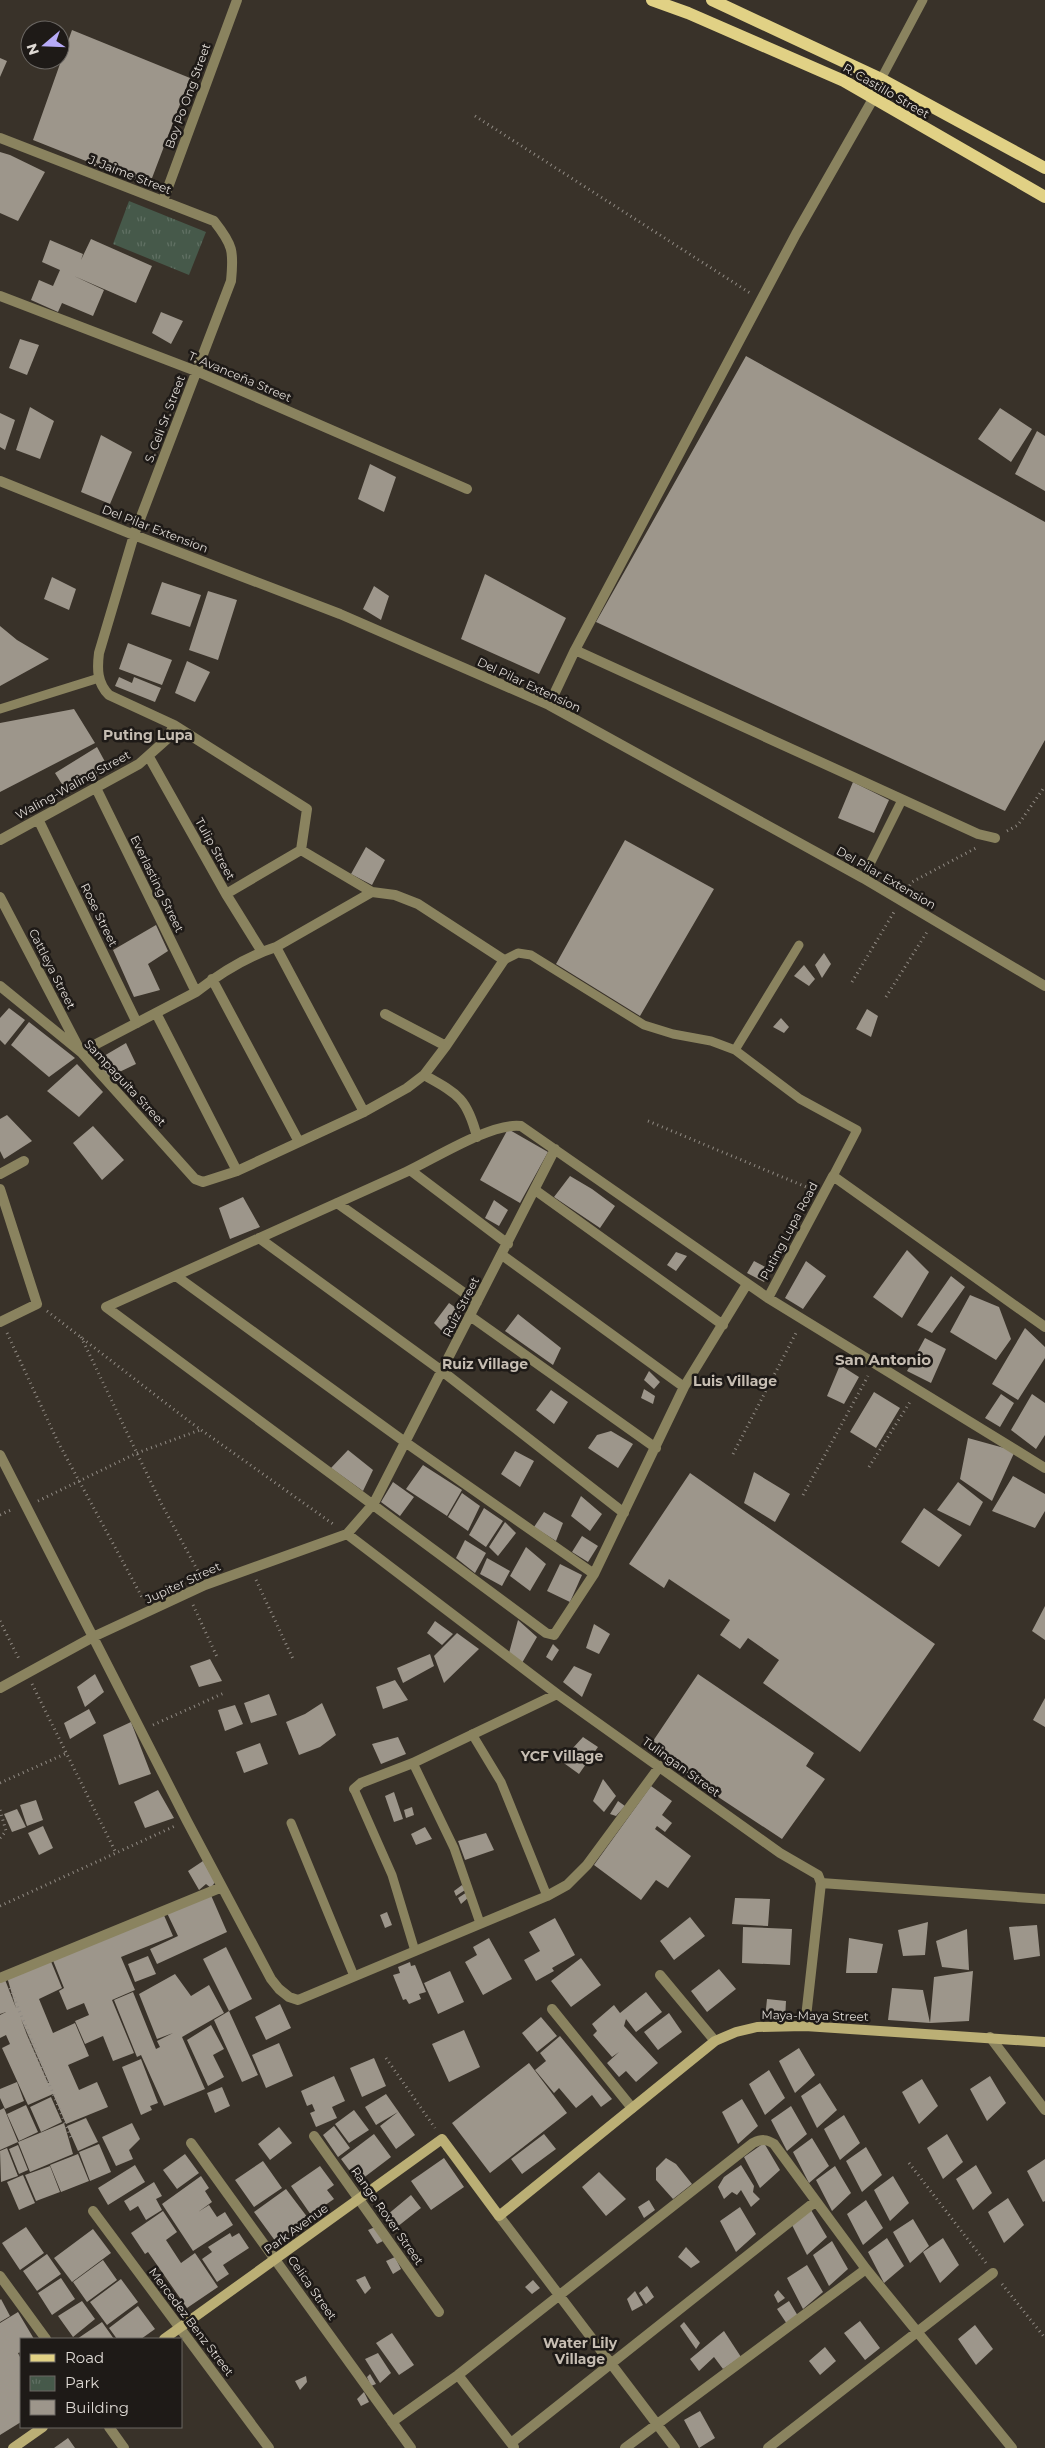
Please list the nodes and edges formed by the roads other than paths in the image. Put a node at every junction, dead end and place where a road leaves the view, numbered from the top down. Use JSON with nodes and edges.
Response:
{"nodes":[{"id":1,"x":237,"y":0,"type":"edge"},
{"id":2,"x":652,"y":0,"type":"edge"},
{"id":3,"x":712,"y":0,"type":"edge"},
{"id":4,"x":923,"y":0,"type":"edge"},
{"id":5,"x":881,"y":79,"type":"junction"},
{"id":6,"x":873,"y":99,"type":"junction"},
{"id":7,"x":0,"y":138,"type":"edge"},
{"id":8,"x":1045,"y":168,"type":"edge"},
{"id":9,"x":1045,"y":197,"type":"edge"},
{"id":10,"x":163,"y":201,"type":"junction"},
{"id":11,"x":234,"y":255,"type":"joint"},
{"id":12,"x":0,"y":296,"type":"edge"},
{"id":13,"x":196,"y":371,"type":"junction"},
{"id":14,"x":0,"y":481,"type":"edge"},
{"id":15,"x":467,"y":489,"type":"dead end"},
{"id":16,"x":134,"y":535,"type":"junction"},
{"id":17,"x":575,"y":650,"type":"junction"},
{"id":18,"x":99,"y":678,"type":"junction"},
{"id":19,"x":549,"y":705,"type":"junction"},
{"id":20,"x":0,"y":709,"type":"edge"},
{"id":21,"x":174,"y":725,"type":"junction"},
{"id":22,"x":149,"y":757,"type":"junction"},
{"id":23,"x":96,"y":788,"type":"junction"},
{"id":24,"x":902,"y":800,"type":"junction"},
{"id":25,"x":38,"y":819,"type":"junction"},
{"id":26,"x":995,"y":838,"type":"road end"},
{"id":27,"x":0,"y":840,"type":"edge"},
{"id":28,"x":301,"y":850,"type":"junction"},
{"id":29,"x":863,"y":878,"type":"junction"},
{"id":30,"x":372,"y":892,"type":"junction"},
{"id":31,"x":226,"y":894,"type":"junction"},
{"id":32,"x":0,"y":897,"type":"edge"},
{"id":33,"x":799,"y":945,"type":"dead end"},
{"id":34,"x":276,"y":947,"type":"junction"},
{"id":35,"x":262,"y":952,"type":"junction"},
{"id":36,"x":504,"y":960,"type":"junction"},
{"id":37,"x":212,"y":980,"type":"junction"},
{"id":38,"x":0,"y":986,"type":"edge"},
{"id":39,"x":1045,"y":986,"type":"edge"},
{"id":40,"x":196,"y":992,"type":"junction"},
{"id":41,"x":156,"y":1013,"type":"junction"},
{"id":42,"x":385,"y":1014,"type":"dead end"},
{"id":43,"x":138,"y":1022,"type":"junction"},
{"id":44,"x":446,"y":1046,"type":"junction"},
{"id":45,"x":735,"y":1050,"type":"junction"},
{"id":46,"x":81,"y":1052,"type":"junction"},
{"id":47,"x":424,"y":1075,"type":"junction"},
{"id":48,"x":364,"y":1112,"type":"junction"},
{"id":49,"x":477,"y":1137,"type":"junction"},
{"id":50,"x":299,"y":1142,"type":"junction"},
{"id":51,"x":555,"y":1149,"type":"junction"},
{"id":52,"x":24,"y":1161,"type":"dead end"},
{"id":53,"x":410,"y":1170,"type":"junction"},
{"id":54,"x":237,"y":1171,"type":"junction"},
{"id":55,"x":0,"y":1174,"type":"edge"},
{"id":56,"x":832,"y":1176,"type":"junction"},
{"id":57,"x":0,"y":1189,"type":"edge"},
{"id":58,"x":534,"y":1190,"type":"junction"},
{"id":59,"x":337,"y":1203,"type":"junction"},
{"id":60,"x":258,"y":1238,"type":"junction"},
{"id":61,"x":508,"y":1244,"type":"junction"},
{"id":62,"x":502,"y":1255,"type":"junction"},
{"id":63,"x":176,"y":1276,"type":"junction"},
{"id":64,"x":747,"y":1284,"type":"junction"},
{"id":65,"x":768,"y":1298,"type":"junction"},
{"id":66,"x":477,"y":1302,"type":"junction"},
{"id":67,"x":470,"y":1316,"type":"junction"},
{"id":68,"x":0,"y":1322,"type":"edge"},
{"id":69,"x":723,"y":1325,"type":"junction"},
{"id":70,"x":1045,"y":1327,"type":"edge"},
{"id":71,"x":442,"y":1371,"type":"junction"},
{"id":72,"x":684,"y":1387,"type":"junction"},
{"id":73,"x":405,"y":1442,"type":"junction"},
{"id":74,"x":656,"y":1448,"type":"junction"},
{"id":75,"x":0,"y":1456,"type":"edge"},
{"id":76,"x":1045,"y":1468,"type":"edge"},
{"id":77,"x":374,"y":1503,"type":"junction"},
{"id":78,"x":624,"y":1514,"type":"junction"},
{"id":79,"x":347,"y":1534,"type":"junction"},
{"id":80,"x":594,"y":1574,"type":"junction"},
{"id":81,"x":93,"y":1637,"type":"junction"},
{"id":82,"x":0,"y":1688,"type":"edge"},
{"id":83,"x":557,"y":1694,"type":"junction"},
{"id":84,"x":472,"y":1734,"type":"junction"},
{"id":85,"x":413,"y":1763,"type":"junction"},
{"id":86,"x":660,"y":1766,"type":"junction"},
{"id":87,"x":354,"y":1789,"type":"joint"},
{"id":88,"x":291,"y":1823,"type":"dead end"},
{"id":89,"x":821,"y":1883,"type":"junction"},
{"id":90,"x":222,"y":1887,"type":"junction"},
{"id":91,"x":547,"y":1896,"type":"junction"},
{"id":92,"x":1045,"y":1899,"type":"edge"},
{"id":93,"x":480,"y":1924,"type":"junction"},
{"id":94,"x":415,"y":1950,"type":"junction"},
{"id":95,"x":660,"y":1975,"type":"dead end"},
{"id":96,"x":3,"y":1976,"type":"edge"},
{"id":97,"x":354,"y":1976,"type":"junction"},
{"id":98,"x":552,"y":2009,"type":"dead end"},
{"id":99,"x":805,"y":2026,"type":"junction"},
{"id":100,"x":990,"y":2037,"type":"junction"},
{"id":101,"x":715,"y":2041,"type":"junction"},
{"id":102,"x":1045,"y":2042,"type":"edge"},
{"id":103,"x":632,"y":2108,"type":"junction"},
{"id":104,"x":1045,"y":2110,"type":"edge"},
{"id":105,"x":314,"y":2136,"type":"dead end"},
{"id":106,"x":191,"y":2143,"type":"dead end"},
{"id":107,"x":360,"y":2198,"type":"junction"},
{"id":108,"x":816,"y":2201,"type":"junction"},
{"id":109,"x":93,"y":2210,"type":"dead end"},
{"id":110,"x":499,"y":2216,"type":"junction"},
{"id":111,"x":276,"y":2258,"type":"junction"},
{"id":112,"x":866,"y":2269,"type":"junction"},
{"id":113,"x":993,"y":2273,"type":"road end"},
{"id":114,"x":0,"y":2276,"type":"edge"},
{"id":115,"x":559,"y":2295,"type":"junction"},
{"id":116,"x":440,"y":2312,"type":"dead end"},
{"id":117,"x":180,"y":2328,"type":"junction"},
{"id":118,"x":918,"y":2334,"type":"junction"},
{"id":119,"x":45,"y":2338,"type":"edge"},
{"id":120,"x":165,"y":2338,"type":"edge"},
{"id":121,"x":611,"y":2364,"type":"junction"},
{"id":122,"x":458,"y":2375,"type":"junction"},
{"id":123,"x":392,"y":2422,"type":"junction"},
{"id":124,"x":658,"y":2424,"type":"junction"},
{"id":125,"x":41,"y":2428,"type":"edge"},
{"id":126,"x":110,"y":2428,"type":"edge"},
{"id":127,"x":513,"y":2446,"type":"edge"},
{"id":128,"x":13,"y":2448,"type":"edge"},
{"id":129,"x":124,"y":2448,"type":"edge"},
{"id":130,"x":269,"y":2448,"type":"edge"},
{"id":131,"x":411,"y":2448,"type":"edge"},
{"id":132,"x":626,"y":2448,"type":"edge"},
{"id":133,"x":675,"y":2448,"type":"edge"},
{"id":134,"x":768,"y":2448,"type":"edge"},
{"id":135,"x":1012,"y":2448,"type":"edge"}],
"edges":[{"from":1,"to":10,"type":"street","name":"Boy Po Ong Street"},
{"from":2,"to":6,"type":"main road","name":"R. Castillo Street"},
{"from":3,"to":5,"type":"main road","name":"R. Castillo Street"},
{"from":4,"to":5,"type":"lane"},
{"from":5,"to":6,"type":"street"},
{"from":5,"to":8,"type":"main road","name":"R. Castillo Street"},
{"from":6,"to":9,"type":"main road","name":"R. Castillo Street"},
{"from":6,"to":17,"type":"street"},
{"from":7,"to":10,"type":"street","name":"J. Jaime Street"},
{"from":10,"to":11,"type":"street","name":"J. Jaime Street"},
{"from":11,"to":13,"type":"street","name":"S. Celi Sr. Street"},
{"from":12,"to":13,"type":"street","name":"T. Avanceña Street"},
{"from":13,"to":15,"type":"street","name":"T. Avanceña Street"},
{"from":13,"to":16,"type":"street","name":"S. Celi Sr. Street"},
{"from":14,"to":16,"type":"street","name":"Del Pilar Extension"},
{"from":16,"to":18,"type":"street","name":"S. Celi Sr. Street"},
{"from":16,"to":19,"type":"street","name":"Del Pilar Extension"},
{"from":17,"to":19,"type":"street"},
{"from":17,"to":24,"type":"street"},
{"from":18,"to":20,"type":"lane"},
{"from":18,"to":21,"type":"street"},
{"from":19,"to":29,"type":"street","name":"Del Pilar Extension"},
{"from":21,"to":22,"type":"street","name":"Waling-Waling Street"},
{"from":21,"to":28,"type":"street"},
{"from":22,"to":23,"type":"street","name":"Waling-Waling Street"},
{"from":22,"to":31,"type":"street","name":"Tulip Street"},
{"from":23,"to":25,"type":"street","name":"Waling-Waling Street"},
{"from":23,"to":40,"type":"street","name":"Everlasting Street"},
{"from":24,"to":26,"type":"street"},
{"from":24,"to":29,"type":"lane"},
{"from":25,"to":27,"type":"street","name":"Waling-Waling Street"},
{"from":25,"to":43,"type":"street","name":"Rose Street"},
{"from":28,"to":30,"type":"street"},
{"from":28,"to":31,"type":"street"},
{"from":29,"to":39,"type":"street","name":"Del Pilar Extension"},
{"from":30,"to":34,"type":"street"},
{"from":30,"to":36,"type":"street"},
{"from":31,"to":35,"type":"street","name":"Tulip Street"},
{"from":32,"to":46,"type":"street","name":"Cattleya Street"},
{"from":33,"to":45,"type":"lane"},
{"from":34,"to":35,"type":"street"},
{"from":34,"to":48,"type":"street"},
{"from":35,"to":37,"type":"street"},
{"from":36,"to":44,"type":"street"},
{"from":36,"to":45,"type":"lane"},
{"from":37,"to":40,"type":"street"},
{"from":37,"to":50,"type":"street"},
{"from":38,"to":46,"type":"street","name":"Sampaguita Street"},
{"from":40,"to":41,"type":"street"},
{"from":41,"to":43,"type":"street"},
{"from":41,"to":54,"type":"street"},
{"from":42,"to":44,"type":"street"},
{"from":43,"to":46,"type":"street"},
{"from":44,"to":47,"type":"street"},
{"from":45,"to":56,"type":"lane"},
{"from":46,"to":54,"type":"street","name":"Sampaguita Street"},
{"from":47,"to":48,"type":"street"},
{"from":47,"to":49,"type":"street"},
{"from":48,"to":50,"type":"street"},
{"from":49,"to":51,"type":"street"},
{"from":49,"to":53,"type":"street"},
{"from":50,"to":54,"type":"street"},
{"from":51,"to":58,"type":"street","name":"Ruiz Street"},
{"from":51,"to":64,"type":"street"},
{"from":52,"to":55,"type":"street"},
{"from":53,"to":59,"type":"street"},
{"from":53,"to":61,"type":"street"},
{"from":56,"to":65,"type":"street","name":"Puting Lupa Road"},
{"from":56,"to":70,"type":"street"},
{"from":57,"to":68,"type":"street"},
{"from":58,"to":61,"type":"street","name":"Ruiz Street"},
{"from":58,"to":69,"type":"street"},
{"from":59,"to":60,"type":"street"},
{"from":59,"to":66,"type":"street"},
{"from":60,"to":63,"type":"street"},
{"from":60,"to":71,"type":"street"},
{"from":61,"to":62,"type":"street","name":"Ruiz Street"},
{"from":62,"to":66,"type":"street","name":"Ruiz Street"},
{"from":62,"to":72,"type":"street"},
{"from":63,"to":73,"type":"street"},
{"from":63,"to":77,"type":"street"},
{"from":64,"to":65,"type":"street"},
{"from":64,"to":69,"type":"street"},
{"from":65,"to":76,"type":"street"},
{"from":66,"to":67,"type":"street","name":"Ruiz Street"},
{"from":67,"to":71,"type":"street","name":"Ruiz Street"},
{"from":67,"to":74,"type":"street"},
{"from":69,"to":72,"type":"street"},
{"from":71,"to":73,"type":"street","name":"Ruiz Street"},
{"from":71,"to":78,"type":"street"},
{"from":72,"to":74,"type":"street"},
{"from":73,"to":77,"type":"street","name":"Ruiz Street"},
{"from":73,"to":80,"type":"street"},
{"from":74,"to":78,"type":"street"},
{"from":75,"to":81,"type":"street"},
{"from":77,"to":79,"type":"street","name":"Jupiter Street"},
{"from":77,"to":80,"type":"street"},
{"from":78,"to":80,"type":"street"},
{"from":79,"to":81,"type":"street","name":"Jupiter Street"},
{"from":79,"to":83,"type":"street","name":"Tulingan Street"},
{"from":81,"to":82,"type":"street","name":"Jupiter Street"},
{"from":81,"to":90,"type":"street"},
{"from":83,"to":84,"type":"street"},
{"from":83,"to":86,"type":"street","name":"Tulingan Street"},
{"from":84,"to":85,"type":"street"},
{"from":84,"to":91,"type":"lane"},
{"from":85,"to":87,"type":"street"},
{"from":85,"to":93,"type":"lane"},
{"from":86,"to":89,"type":"street","name":"Tulingan Street"},
{"from":86,"to":91,"type":"street"},
{"from":87,"to":94,"type":"lane"},
{"from":88,"to":97,"type":"lane"},
{"from":89,"to":92,"type":"street"},
{"from":89,"to":99,"type":"street"},
{"from":90,"to":96,"type":"street"},
{"from":90,"to":97,"type":"street"},
{"from":91,"to":93,"type":"street"},
{"from":93,"to":94,"type":"street"},
{"from":94,"to":97,"type":"street"},
{"from":95,"to":101,"type":"street"},
{"from":98,"to":103,"type":"street"},
{"from":99,"to":100,"type":"street","name":"Maya-Maya Street"},
{"from":99,"to":101,"type":"street","name":"Maya-Maya Street"},
{"from":100,"to":102,"type":"street","name":"Maya-Maya Street"},
{"from":100,"to":104,"type":"street"},
{"from":101,"to":103,"type":"street","name":"Maya-Maya Street"},
{"from":103,"to":110,"type":"street","name":"Maya-Maya Street"},
{"from":105,"to":107,"type":"street","name":"Range Rover Street"},
{"from":106,"to":111,"type":"street","name":"Celica Street"},
{"from":107,"to":110,"type":"street","name":"Park Avenue"},
{"from":107,"to":111,"type":"street","name":"Park Avenue"},
{"from":107,"to":116,"type":"street","name":"Range Rover Street"},
{"from":108,"to":112,"type":"street"},
{"from":108,"to":115,"type":"street"},
{"from":108,"to":121,"type":"street"},
{"from":109,"to":117,"type":"street","name":"Mercedez Benz Street"},
{"from":110,"to":115,"type":"street"},
{"from":111,"to":117,"type":"street","name":"Park Avenue"},
{"from":111,"to":123,"type":"street","name":"Celica Street"},
{"from":112,"to":118,"type":"street"},
{"from":112,"to":124,"type":"street"},
{"from":113,"to":118,"type":"street"},
{"from":114,"to":119,"type":"street"},
{"from":115,"to":121,"type":"street"},
{"from":115,"to":122,"type":"street"},
{"from":117,"to":120,"type":"street","name":"Park Avenue"},
{"from":117,"to":130,"type":"street","name":"Mercedez Benz Street"},
{"from":118,"to":134,"type":"street"},
{"from":118,"to":135,"type":"street"},
{"from":121,"to":124,"type":"street"},
{"from":121,"to":127,"type":"street"},
{"from":122,"to":123,"type":"street"},
{"from":122,"to":127,"type":"street"},
{"from":123,"to":131,"type":"street","name":"Celica Street"},
{"from":124,"to":132,"type":"street"},
{"from":124,"to":133,"type":"street"},
{"from":125,"to":128,"type":"street"},
{"from":126,"to":129,"type":"street"}]}
